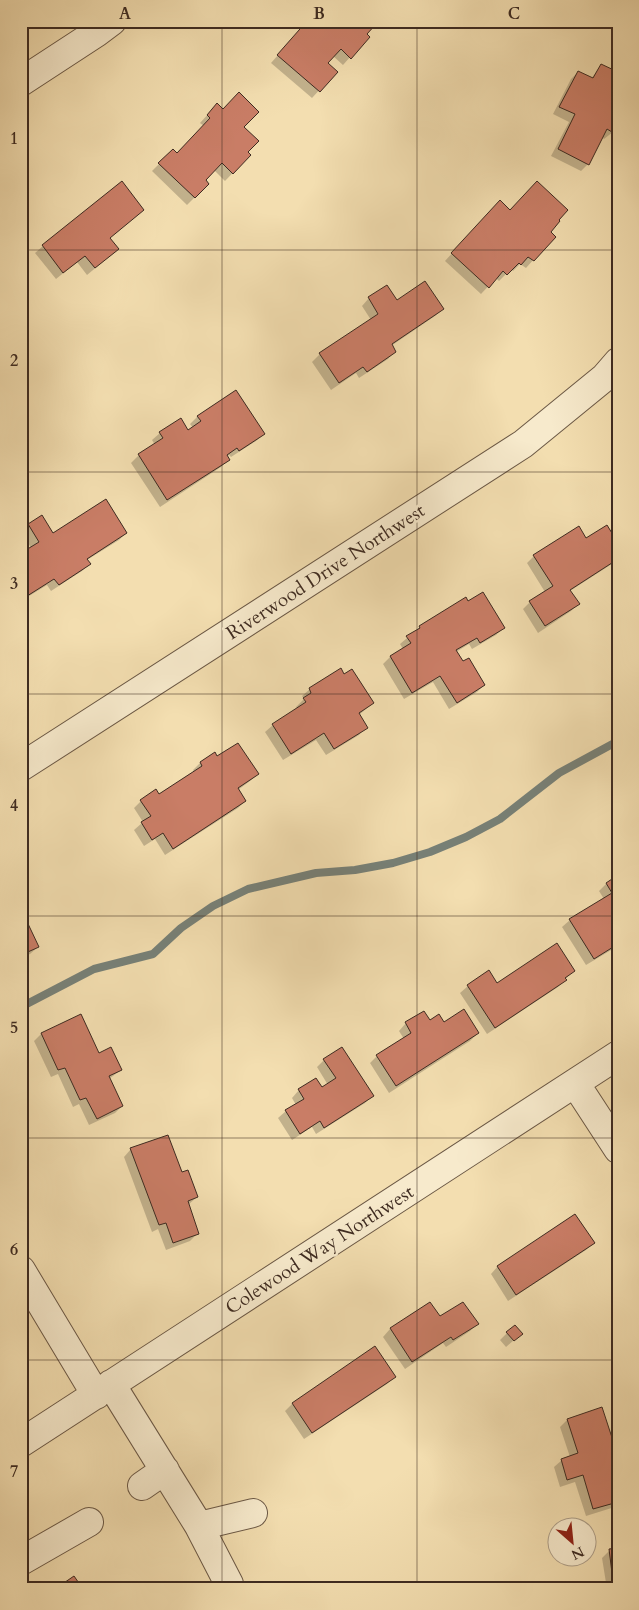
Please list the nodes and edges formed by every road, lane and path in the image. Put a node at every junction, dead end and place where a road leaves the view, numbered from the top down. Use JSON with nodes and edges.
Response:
{"nodes":[{"id":1,"x":112,"y":21,"type":"edge"},
{"id":2,"x":21,"y":82,"type":"edge"},
{"id":3,"x":618,"y":362,"type":"edge"},
{"id":4,"x":21,"y":767,"type":"edge"},
{"id":5,"x":618,"y":1055,"type":"edge"},
{"id":6,"x":575,"y":1083,"type":"junction"},
{"id":7,"x":618,"y":1149,"type":"edge"},
{"id":8,"x":21,"y":1270,"type":"edge"},
{"id":9,"x":103,"y":1390,"type":"junction"},
{"id":10,"x":21,"y":1443,"type":"edge"},
{"id":11,"x":165,"y":1470,"type":"junction"},
{"id":12,"x":142,"y":1486,"type":"dead end"},
{"id":13,"x":254,"y":1513,"type":"dead end"},
{"id":14,"x":88,"y":1522,"type":"dead end"},
{"id":15,"x":200,"y":1526,"type":"junction"},
{"id":16,"x":21,"y":1561,"type":"edge"},
{"id":17,"x":230,"y":1589,"type":"edge"}],
"edges":[{"from":1,"to":2,"type":"street"},
{"from":3,"to":4,"type":"street","name":"Riverwood Drive Northwest"},
{"from":5,"to":6,"type":"street","name":"Colewood Way Northwest"},
{"from":6,"to":7,"type":"street"},
{"from":6,"to":9,"type":"street","name":"Colewood Way Northwest"},
{"from":8,"to":9,"type":"street"},
{"from":9,"to":10,"type":"street","name":"Colewood Way Northwest"},
{"from":9,"to":11,"type":"street"},
{"from":11,"to":12,"type":"street"},
{"from":11,"to":15,"type":"street"},
{"from":13,"to":15,"type":"street"},
{"from":14,"to":16,"type":"street"},
{"from":15,"to":17,"type":"street"}]}
